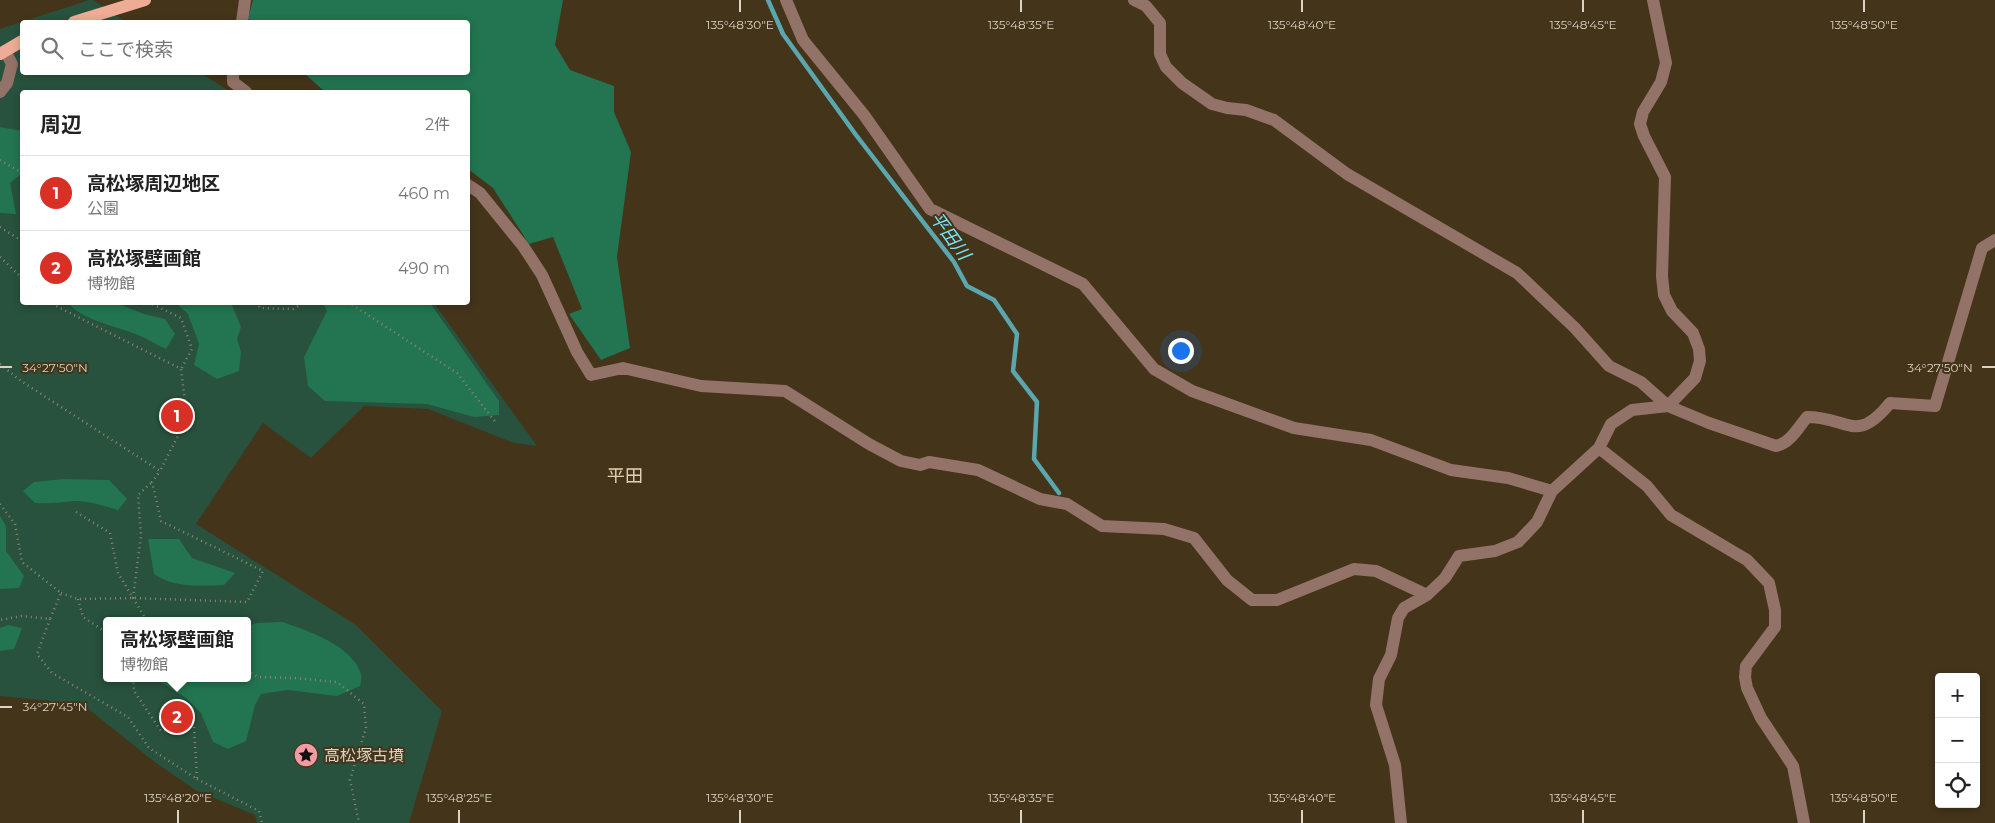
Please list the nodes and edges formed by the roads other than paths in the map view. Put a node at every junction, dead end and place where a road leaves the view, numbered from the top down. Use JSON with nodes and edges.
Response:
{"nodes":[{"id":1,"x":145,"y":0,"type":"edge"},
{"id":2,"x":245,"y":0,"type":"edge"},
{"id":3,"x":786,"y":0,"type":"edge"},
{"id":4,"x":1134,"y":0,"type":"edge"},
{"id":5,"x":1653,"y":0,"type":"edge"},
{"id":6,"x":80,"y":20,"type":"edge"},
{"id":7,"x":242,"y":20,"type":"edge"},
{"id":8,"x":20,"y":43,"type":"edge"},
{"id":9,"x":3,"y":52,"type":"edge"},
{"id":10,"x":233,"y":75,"type":"edge"},
{"id":11,"x":243,"y":90,"type":"edge"},
{"id":12,"x":0,"y":92,"type":"edge"},
{"id":13,"x":470,"y":187,"type":"edge"},
{"id":14,"x":1995,"y":240,"type":"edge"},
{"id":15,"x":1668,"y":406,"type":"junction"},
{"id":16,"x":1599,"y":448,"type":"junction"},
{"id":17,"x":1552,"y":491,"type":"junction"},
{"id":18,"x":1427,"y":595,"type":"junction"},
{"id":19,"x":1401,"y":823,"type":"edge"},
{"id":20,"x":1804,"y":823,"type":"edge"}],
"edges":[{"from":1,"to":6,"type":"main road"},
{"from":2,"to":7,"type":"street"},
{"from":3,"to":17,"type":"street"},
{"from":4,"to":15,"type":"street"},
{"from":5,"to":15,"type":"street"},
{"from":8,"to":9,"type":"main road"},
{"from":9,"to":12,"type":"street"},
{"from":10,"to":11,"type":"street"},
{"from":13,"to":18,"type":"street"},
{"from":14,"to":15,"type":"street"},
{"from":15,"to":16,"type":"street"},
{"from":16,"to":17,"type":"street"},
{"from":16,"to":20,"type":"street"},
{"from":17,"to":18,"type":"street"},
{"from":18,"to":19,"type":"street"}]}
